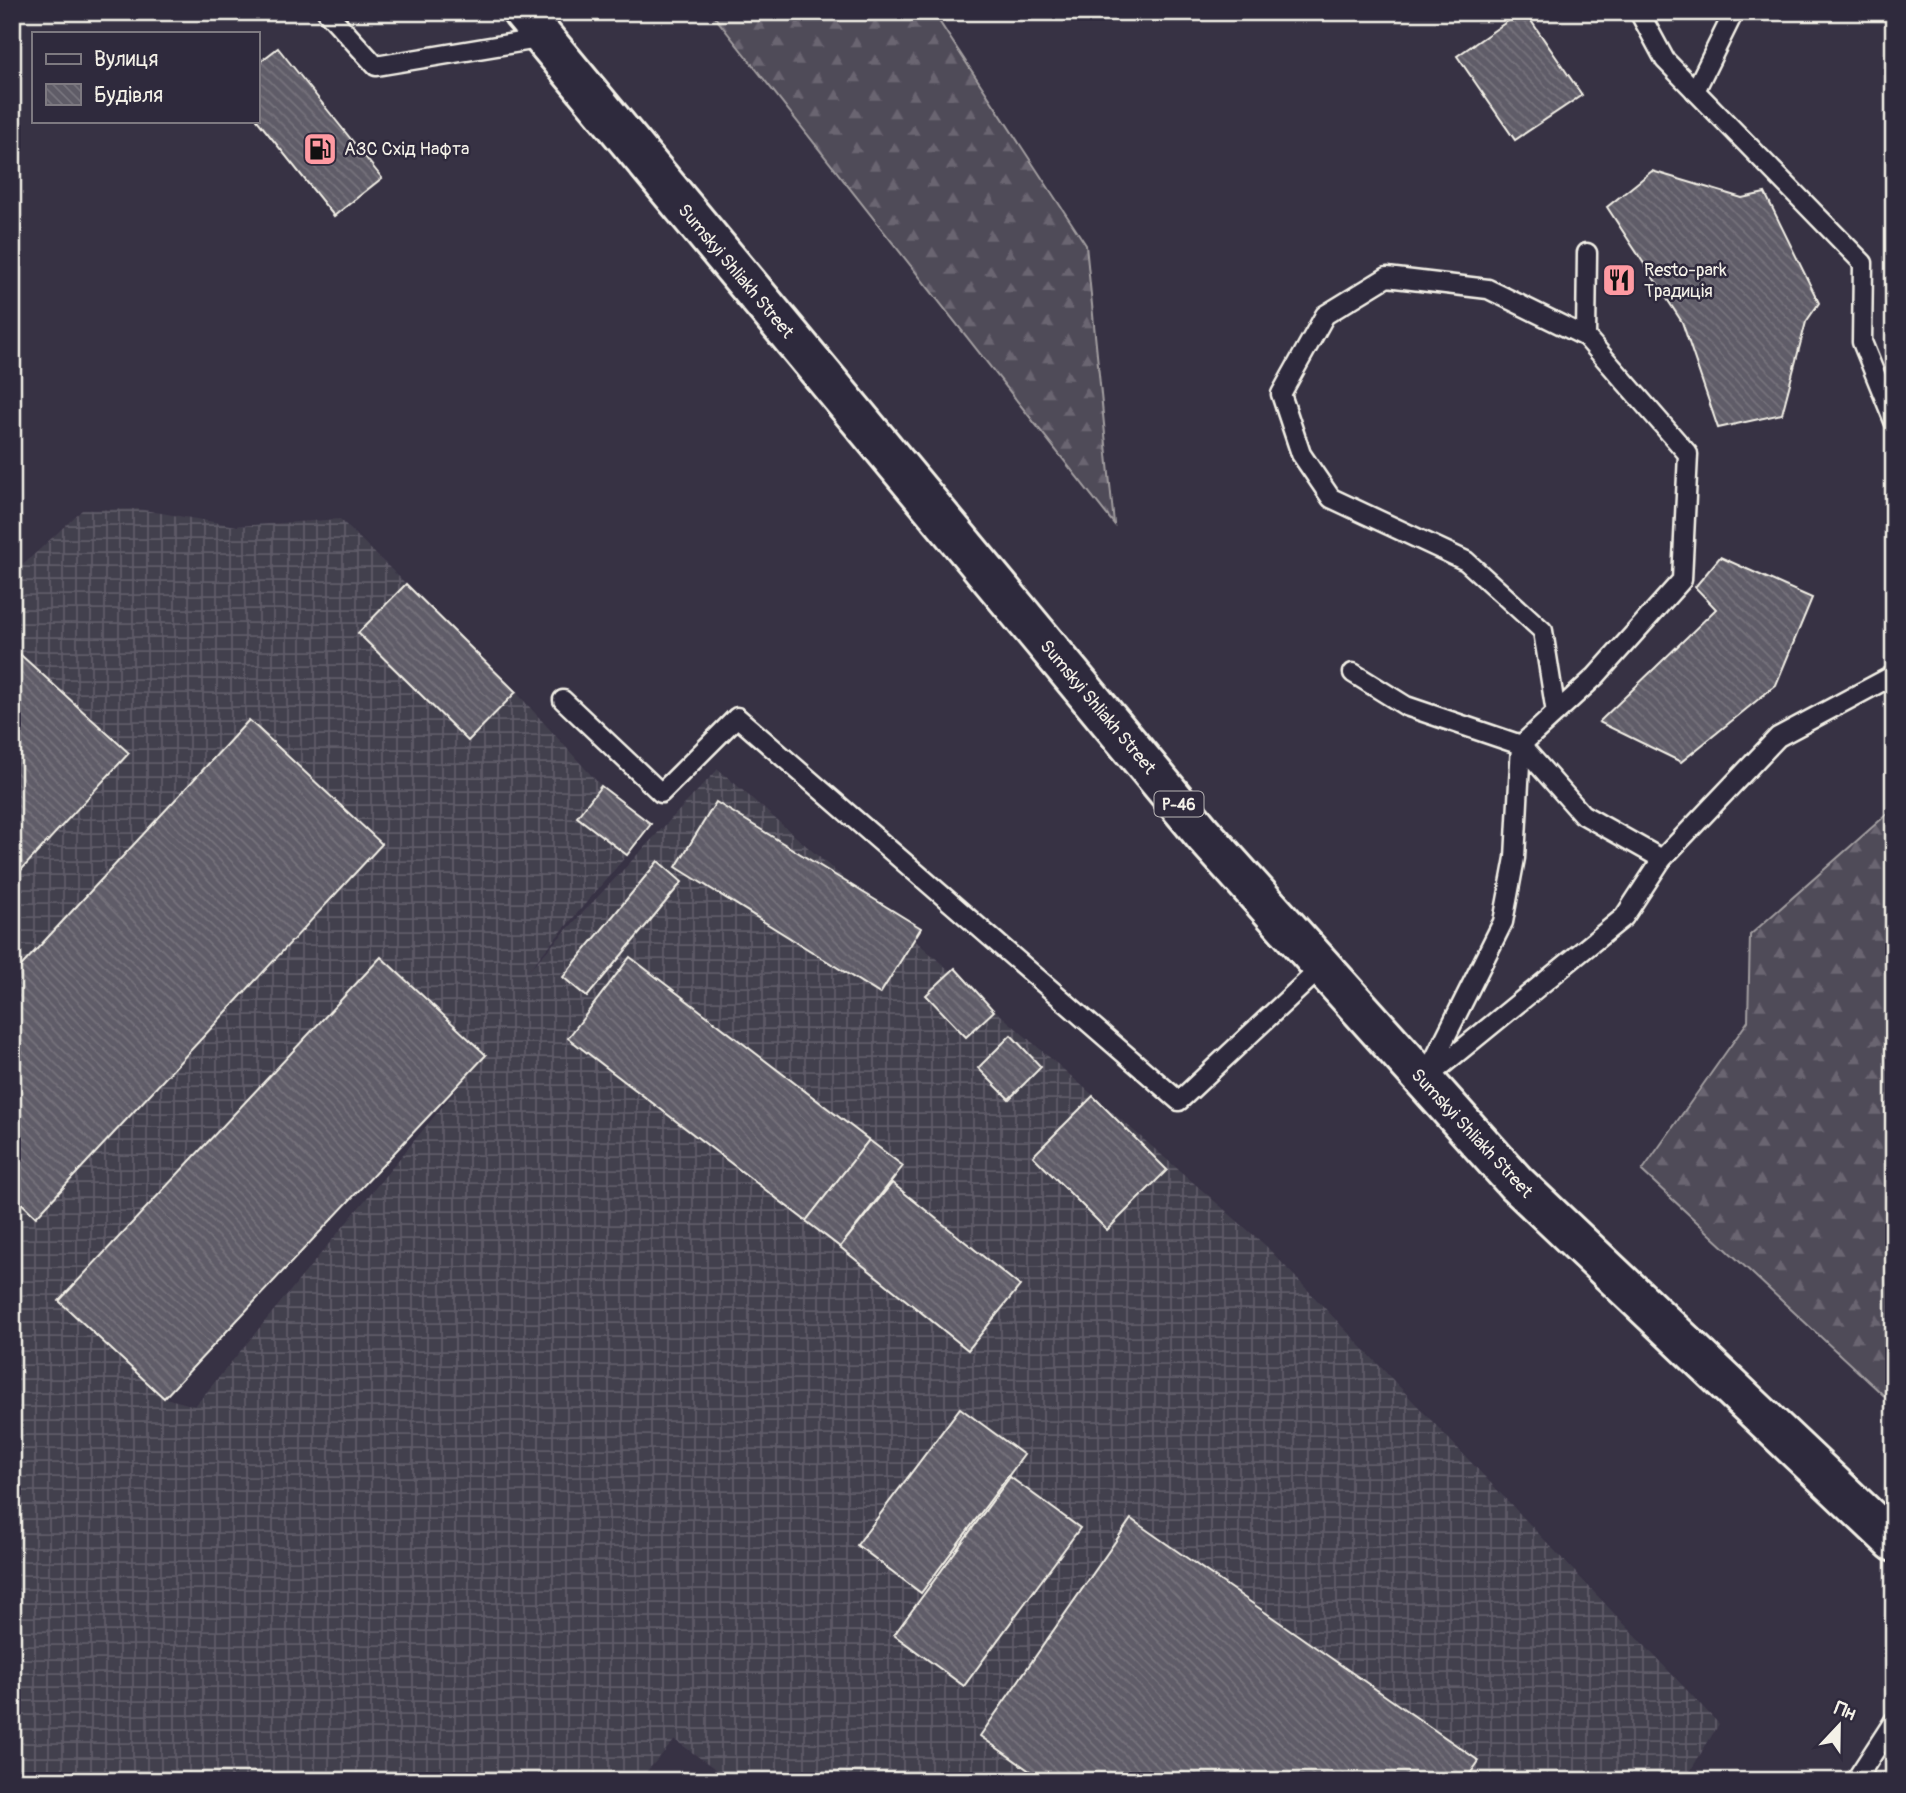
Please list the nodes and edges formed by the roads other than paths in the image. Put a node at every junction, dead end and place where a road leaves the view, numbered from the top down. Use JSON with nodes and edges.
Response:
{"nodes":[{"id":1,"x":327,"y":12,"type":"edge"},
{"id":2,"x":1639,"y":12,"type":"edge"},
{"id":3,"x":1734,"y":12,"type":"edge"},
{"id":4,"x":533,"y":25,"type":"edge"},
{"id":5,"x":1695,"y":91,"type":"junction"},
{"id":6,"x":1587,"y":254,"type":"dead end"},
{"id":7,"x":1586,"y":337,"type":"junction"},
{"id":8,"x":1894,"y":421,"type":"edge"},
{"id":9,"x":1353,"y":673,"type":"dead end"},
{"id":10,"x":1894,"y":675,"type":"edge"},
{"id":11,"x":563,"y":700,"type":"dead end"},
{"id":12,"x":1556,"y":713,"type":"junction"},
{"id":13,"x":1521,"y":745,"type":"junction"},
{"id":14,"x":1662,"y":859,"type":"junction"},
{"id":15,"x":1322,"y":967,"type":"junction"},
{"id":16,"x":1424,"y":1080,"type":"junction"},
{"id":17,"x":1894,"y":1542,"type":"edge"},
{"id":18,"x":1894,"y":1721,"type":"edge"},
{"id":19,"x":1855,"y":1781,"type":"edge"}],
"edges":[{"from":1,"to":4,"type":"lane"},
{"from":2,"to":5,"type":"lane"},
{"from":3,"to":5,"type":"lane"},
{"from":4,"to":15,"type":"main road","name":"Sumskyi Shliakh Street","number":"Р-46"},
{"from":5,"to":8,"type":"lane"},
{"from":6,"to":7,"type":"lane"},
{"from":7,"to":12,"type":"lane"},
{"from":7,"to":12,"type":"lane"},
{"from":9,"to":13,"type":"lane"},
{"from":10,"to":14,"type":"lane"},
{"from":11,"to":15,"type":"lane"},
{"from":12,"to":13,"type":"lane"},
{"from":13,"to":14,"type":"lane"},
{"from":13,"to":16,"type":"lane"},
{"from":14,"to":16,"type":"lane"},
{"from":15,"to":16,"type":"main road","name":"Sumskyi Shliakh Street","number":"Р-46"},
{"from":16,"to":17,"type":"main road","name":"Sumskyi Shliakh Street","number":"Р-46"},
{"from":18,"to":19,"type":"lane"}]}
